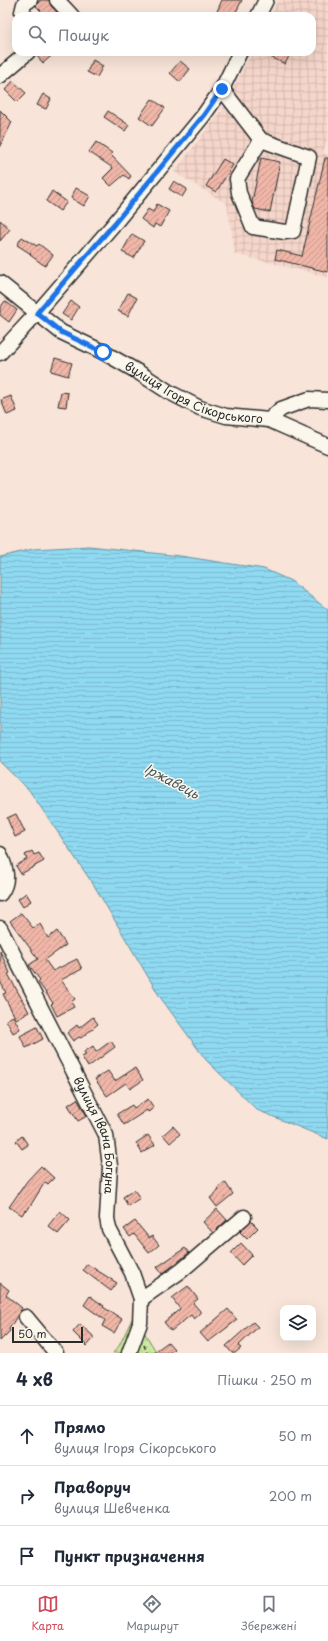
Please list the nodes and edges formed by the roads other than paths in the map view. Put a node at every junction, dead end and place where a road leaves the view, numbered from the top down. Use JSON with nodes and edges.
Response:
{"nodes":[{"id":1,"x":30,"y":0,"type":"edge"},
{"id":2,"x":56,"y":0,"type":"edge"},
{"id":3,"x":266,"y":0,"type":"edge"},
{"id":4,"x":22,"y":12,"type":"edge"},
{"id":5,"x":68,"y":12,"type":"edge"},
{"id":6,"x":260,"y":12,"type":"edge"},
{"id":7,"x":23,"y":56,"type":"edge"},
{"id":8,"x":238,"y":56,"type":"edge"},
{"id":9,"x":0,"y":76,"type":"edge"},
{"id":10,"x":222,"y":89,"type":"junction"},
{"id":11,"x":261,"y":140,"type":"junction"},
{"id":12,"x":0,"y":283,"type":"edge"},
{"id":13,"x":37,"y":313,"type":"junction"},
{"id":14,"x":0,"y":352,"type":"edge"},
{"id":15,"x":328,"y":400,"type":"edge"},
{"id":16,"x":269,"y":420,"type":"junction"},
{"id":17,"x":328,"y":446,"type":"edge"},
{"id":18,"x":0,"y":854,"type":"edge"},
{"id":19,"x":0,"y":894,"type":"edge"},
{"id":20,"x":0,"y":928,"type":"edge"},
{"id":21,"x":244,"y":1217,"type":"dead end"},
{"id":22,"x":141,"y":1299,"type":"junction"},
{"id":23,"x":26,"y":1317,"type":"dead end"},
{"id":24,"x":56,"y":1353,"type":"edge"},
{"id":25,"x":129,"y":1353,"type":"edge"}],
"edges":[{"from":1,"to":4,"type":"street"},
{"from":2,"to":5,"type":"street"},
{"from":3,"to":6,"type":"street"},
{"from":7,"to":9,"type":"street"},
{"from":8,"to":10,"type":"street"},
{"from":10,"to":11,"type":"street"},
{"from":10,"to":13,"type":"street"},
{"from":11,"to":11,"type":"street"},
{"from":12,"to":13,"type":"street","name":"вулиця Ігоря Сікорського"},
{"from":13,"to":14,"type":"street"},
{"from":13,"to":16,"type":"street","name":"вулиця Ігоря Сікорського"},
{"from":15,"to":16,"type":"street","name":"вулиця Ігоря Сікорського"},
{"from":16,"to":17,"type":"street","name":"вулиця Ігоря Сікорського"},
{"from":18,"to":19,"type":"street"},
{"from":20,"to":22,"type":"street","name":"вулиця Івана Богуна"},
{"from":21,"to":22,"type":"street"},
{"from":22,"to":25,"type":"street","name":"вулиця Івана Богуна"},
{"from":23,"to":24,"type":"street"}]}
